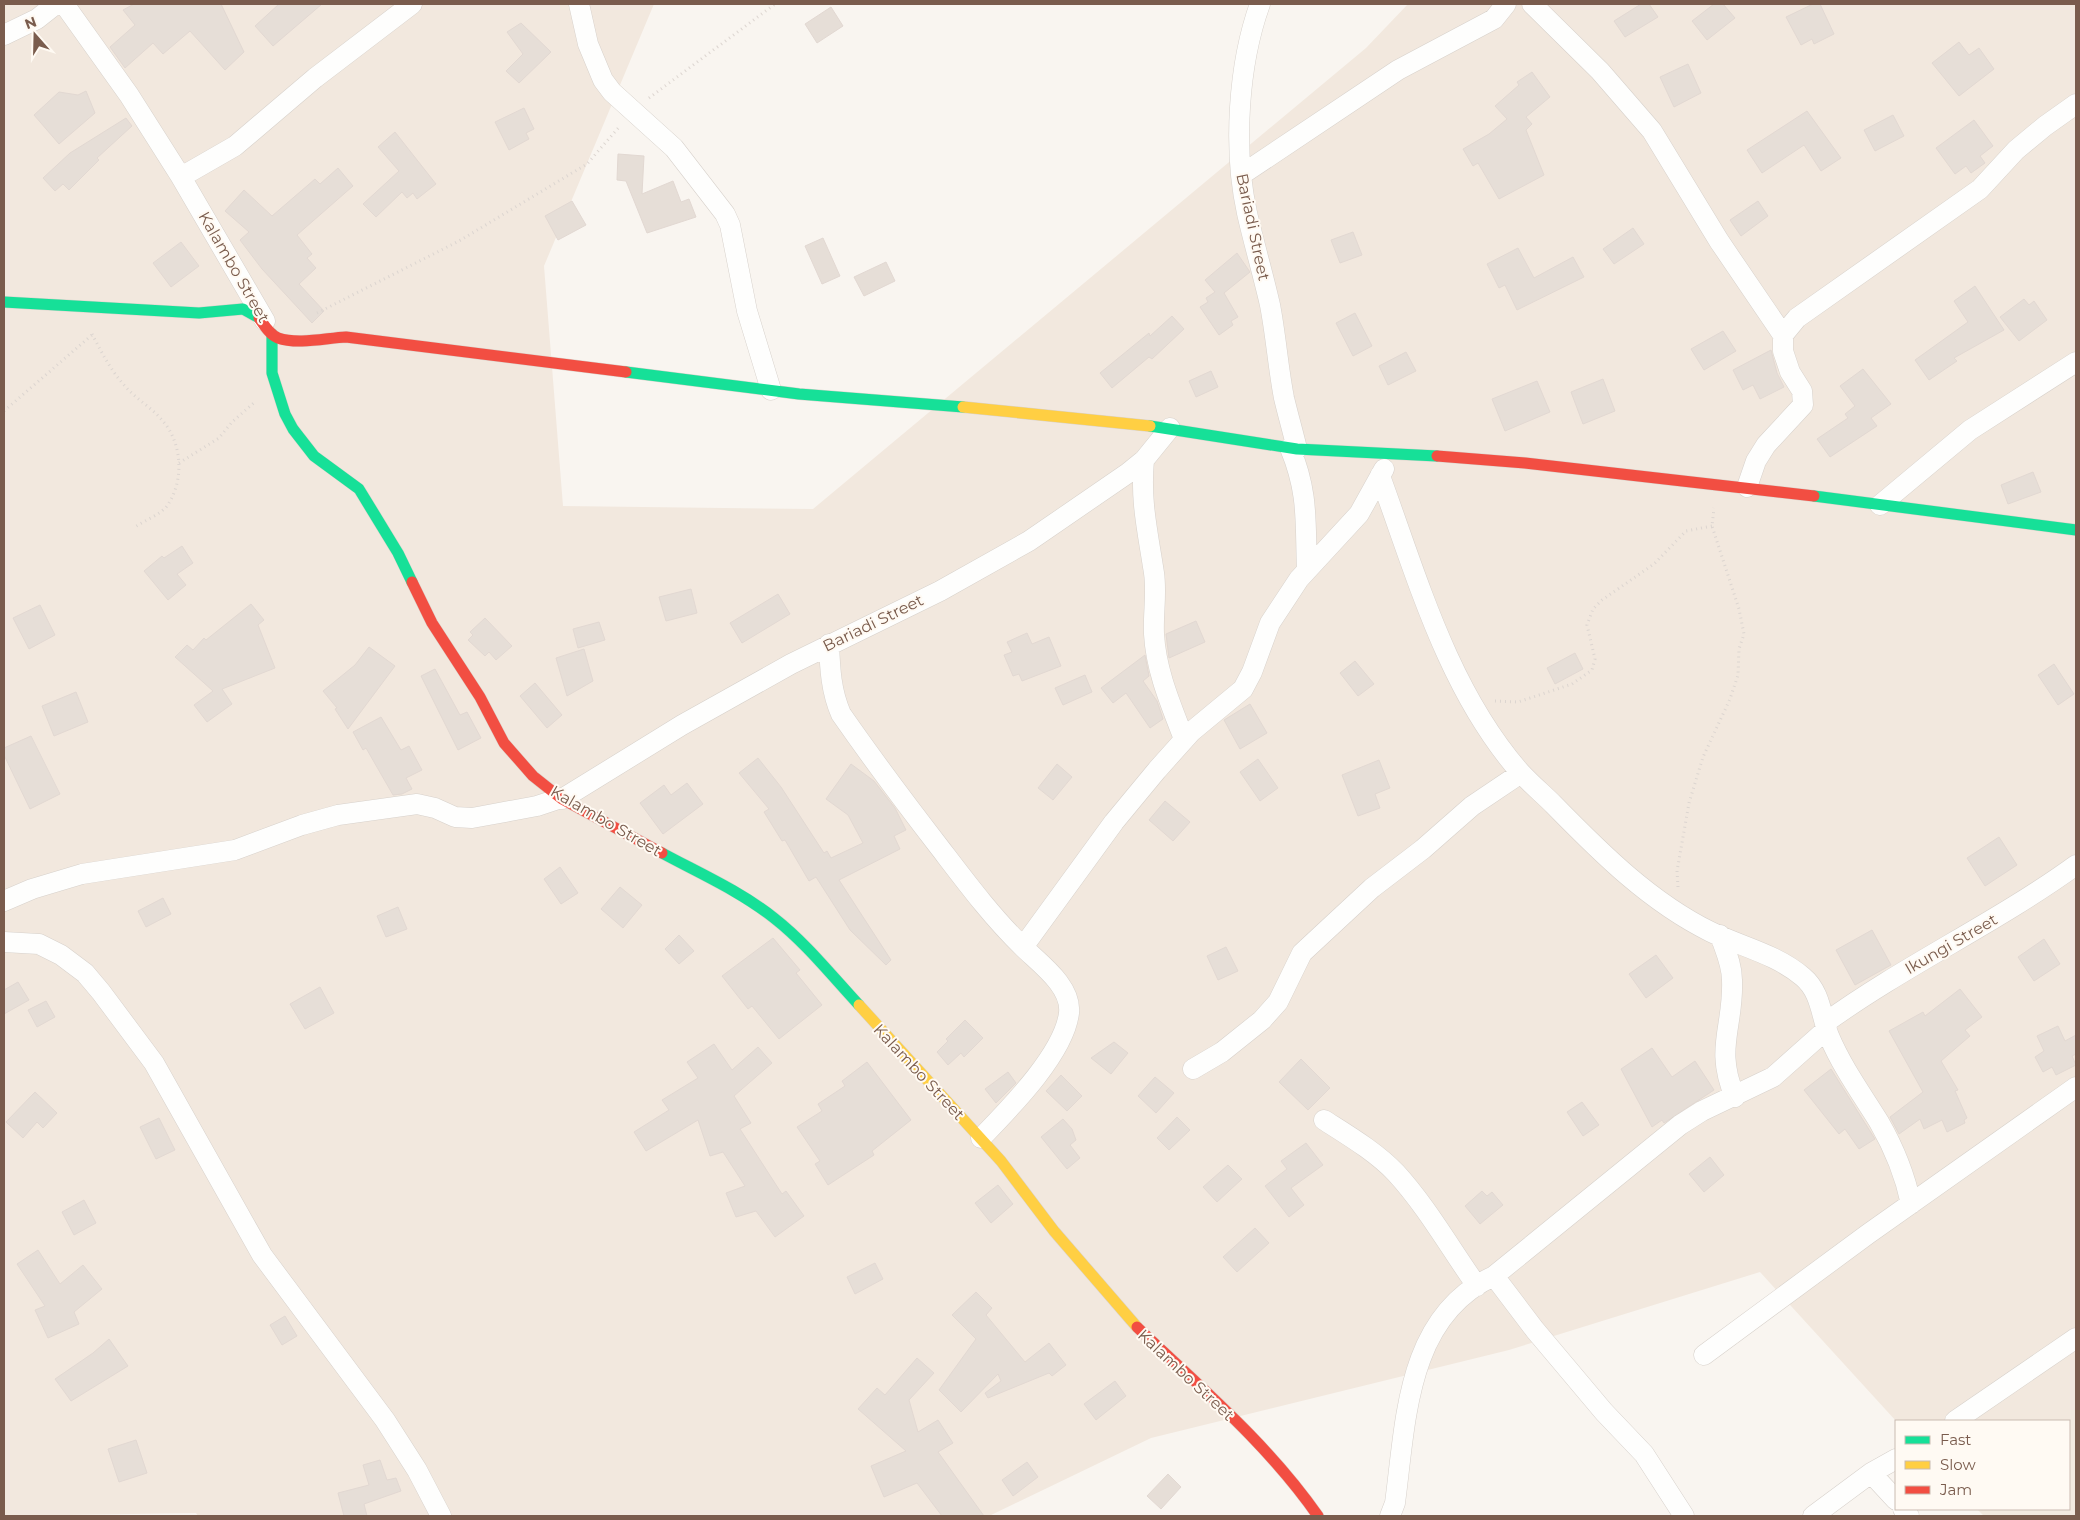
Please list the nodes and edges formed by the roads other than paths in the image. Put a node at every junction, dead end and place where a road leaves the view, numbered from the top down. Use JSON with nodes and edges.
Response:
{"nodes":[{"id":1,"x":56,"y":4,"type":"edge"},
{"id":2,"x":64,"y":4,"type":"edge"},
{"id":3,"x":412,"y":4,"type":"edge"},
{"id":4,"x":579,"y":4,"type":"edge"},
{"id":5,"x":1260,"y":4,"type":"edge"},
{"id":6,"x":1506,"y":4,"type":"edge"},
{"id":7,"x":1532,"y":4,"type":"edge"},
{"id":8,"x":4,"y":35,"type":"edge"},
{"id":9,"x":2076,"y":104,"type":"edge"},
{"id":10,"x":1241,"y":175,"type":"junction"},
{"id":11,"x":181,"y":177,"type":"junction"},
{"id":12,"x":4,"y":302,"type":"edge"},
{"id":13,"x":272,"y":334,"type":"junction"},
{"id":14,"x":1783,"y":335,"type":"junction"},
{"id":15,"x":2076,"y":362,"type":"edge"},
{"id":16,"x":770,"y":390,"type":"junction"},
{"id":17,"x":1170,"y":428,"type":"junction"},
{"id":18,"x":1294,"y":449,"type":"junction"},
{"id":19,"x":1391,"y":453,"type":"junction"},
{"id":20,"x":1144,"y":460,"type":"junction"},
{"id":21,"x":1380,"y":476,"type":"junction"},
{"id":22,"x":1747,"y":487,"type":"junction"},
{"id":23,"x":1880,"y":505,"type":"junction"},
{"id":24,"x":2076,"y":530,"type":"edge"},
{"id":25,"x":1307,"y":570,"type":"junction"},
{"id":26,"x":829,"y":644,"type":"junction"},
{"id":27,"x":1184,"y":740,"type":"junction"},
{"id":28,"x":1521,"y":773,"type":"junction"},
{"id":29,"x":562,"y":798,"type":"junction"},
{"id":30,"x":2076,"y":865,"type":"edge"},
{"id":31,"x":4,"y":901,"type":"edge"},
{"id":32,"x":1720,"y":935,"type":"junction"},
{"id":33,"x":4,"y":942,"type":"edge"},
{"id":34,"x":1023,"y":946,"type":"junction"},
{"id":35,"x":1826,"y":1026,"type":"junction"},
{"id":36,"x":1193,"y":1069,"type":"dead end"},
{"id":37,"x":2076,"y":1087,"type":"edge"},
{"id":38,"x":1735,"y":1097,"type":"junction"},
{"id":39,"x":1324,"y":1120,"type":"dead end"},
{"id":40,"x":980,"y":1138,"type":"junction"},
{"id":41,"x":1911,"y":1204,"type":"junction"},
{"id":42,"x":1494,"y":1276,"type":"junction"},
{"id":43,"x":1477,"y":1286,"type":"junction"},
{"id":44,"x":2076,"y":1338,"type":"edge"},
{"id":45,"x":1704,"y":1355,"type":"dead end"},
{"id":46,"x":1956,"y":1420,"type":"edge"},
{"id":47,"x":1895,"y":1460,"type":"edge"},
{"id":48,"x":1871,"y":1473,"type":"junction"},
{"id":49,"x":1895,"y":1499,"type":"edge"},
{"id":50,"x":441,"y":1516,"type":"edge"},
{"id":51,"x":1318,"y":1516,"type":"edge"},
{"id":52,"x":1390,"y":1516,"type":"edge"},
{"id":53,"x":1684,"y":1516,"type":"edge"},
{"id":54,"x":1813,"y":1516,"type":"edge"}],
"edges":[{"from":1,"to":8,"type":"street"},
{"from":2,"to":11,"type":"street","name":"Kalambo Street"},
{"from":3,"to":11,"type":"street"},
{"from":4,"to":16,"type":"street"},
{"from":5,"to":10,"type":"street","name":"Bariadi Street"},
{"from":6,"to":10,"type":"street"},
{"from":7,"to":14,"type":"street"},
{"from":9,"to":14,"type":"street"},
{"from":10,"to":18,"type":"street","name":"Bariadi Street"},
{"from":11,"to":13,"type":"street","name":"Kalambo Street"},
{"from":12,"to":13,"type":"street"},
{"from":13,"to":16,"type":"street"},
{"from":13,"to":29,"type":"street","name":"Kalambo Street"},
{"from":14,"to":22,"type":"street"},
{"from":15,"to":23,"type":"street"},
{"from":16,"to":17,"type":"street"},
{"from":17,"to":18,"type":"street"},
{"from":17,"to":20,"type":"street","name":"Bariadi Street"},
{"from":18,"to":19,"type":"street"},
{"from":18,"to":25,"type":"street","name":"Bariadi Street"},
{"from":19,"to":21,"type":"street"},
{"from":19,"to":22,"type":"street"},
{"from":20,"to":26,"type":"street","name":"Bariadi Street"},
{"from":20,"to":27,"type":"street"},
{"from":21,"to":25,"type":"street"},
{"from":21,"to":28,"type":"street"},
{"from":22,"to":23,"type":"street"},
{"from":23,"to":24,"type":"street"},
{"from":25,"to":27,"type":"street"},
{"from":26,"to":29,"type":"street","name":"Bariadi Street"},
{"from":26,"to":34,"type":"street"},
{"from":27,"to":34,"type":"street"},
{"from":28,"to":32,"type":"street"},
{"from":28,"to":36,"type":"street"},
{"from":29,"to":31,"type":"street","name":"Bariadi Street"},
{"from":29,"to":40,"type":"street","name":"Kalambo Street"},
{"from":30,"to":35,"type":"street","name":"Ikungi Street"},
{"from":32,"to":35,"type":"street"},
{"from":32,"to":38,"type":"street"},
{"from":33,"to":50,"type":"street"},
{"from":34,"to":40,"type":"street"},
{"from":35,"to":38,"type":"street","name":"Ikungi Street"},
{"from":35,"to":41,"type":"street"},
{"from":37,"to":41,"type":"street"},
{"from":38,"to":42,"type":"street","name":"Ikungi Street"},
{"from":39,"to":43,"type":"street"},
{"from":40,"to":51,"type":"street","name":"Kalambo Street"},
{"from":41,"to":45,"type":"street"},
{"from":42,"to":43,"type":"street","name":"Ikungi Street"},
{"from":42,"to":53,"type":"street"},
{"from":43,"to":52,"type":"street","name":"Ikungi Street"},
{"from":44,"to":46,"type":"street"},
{"from":47,"to":48,"type":"street"},
{"from":48,"to":49,"type":"street"},
{"from":48,"to":54,"type":"street"}]}
